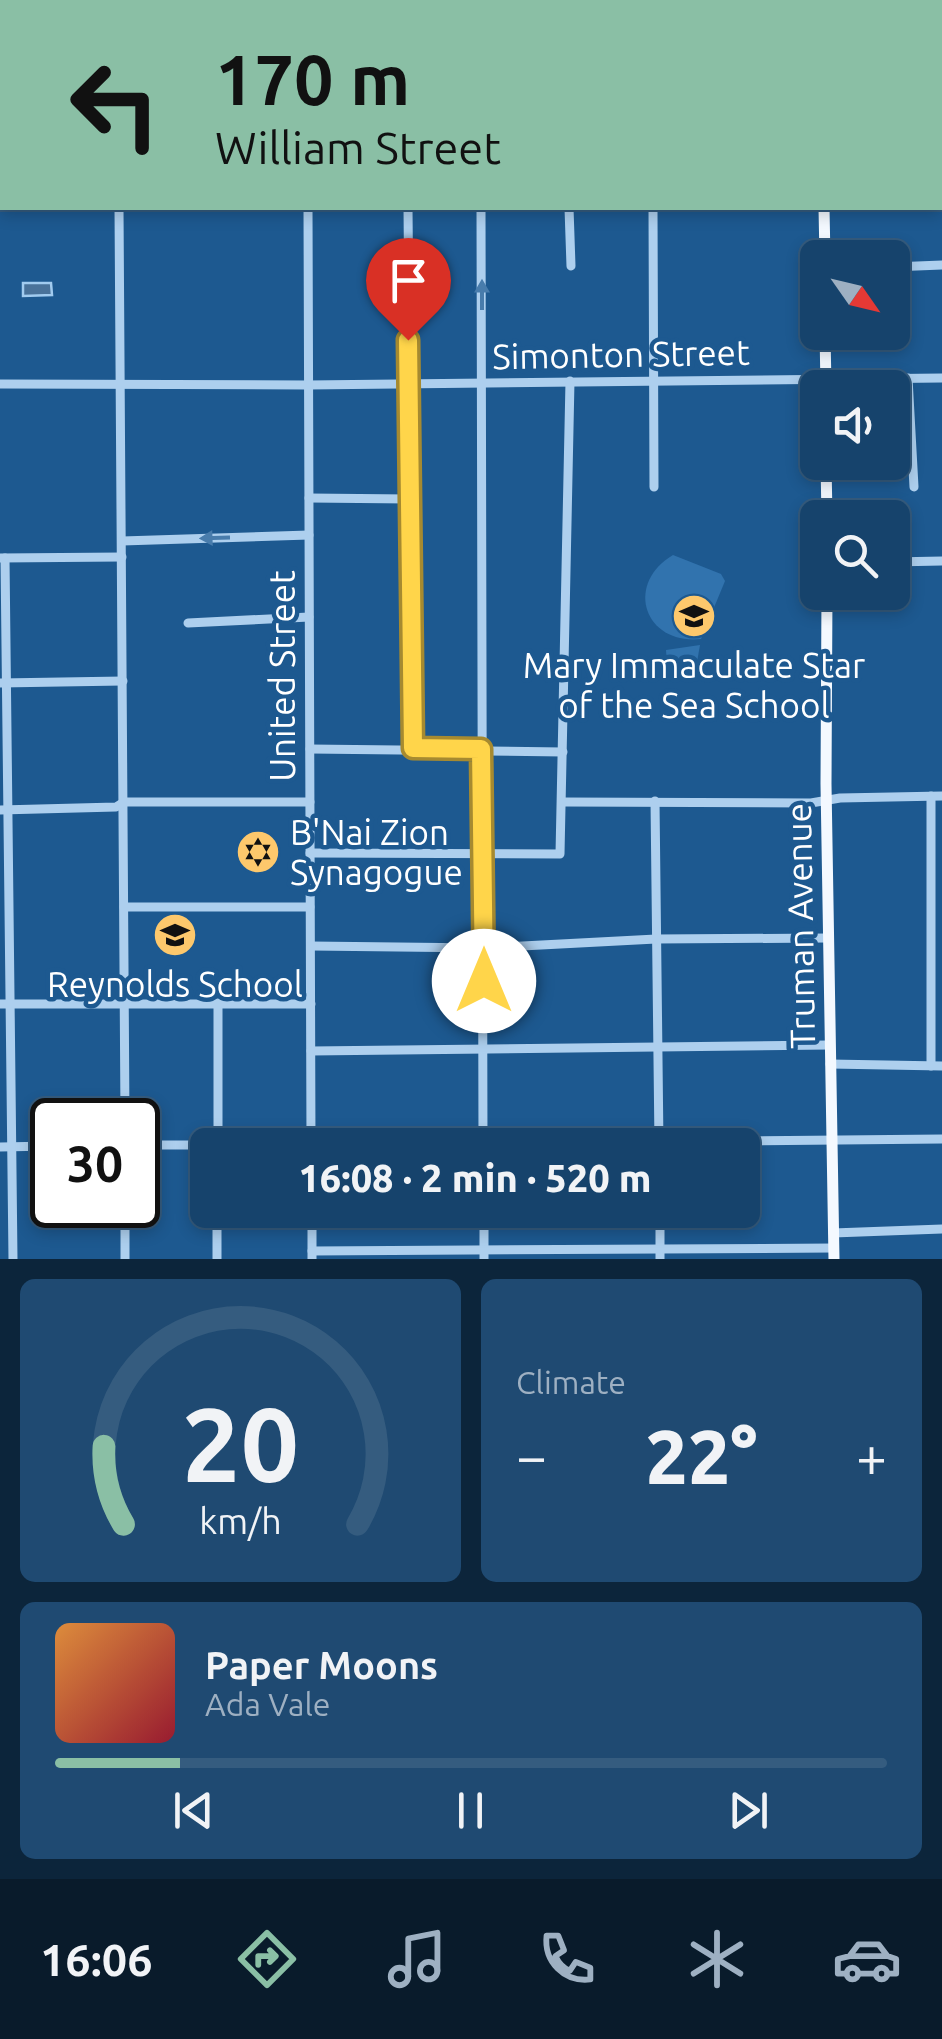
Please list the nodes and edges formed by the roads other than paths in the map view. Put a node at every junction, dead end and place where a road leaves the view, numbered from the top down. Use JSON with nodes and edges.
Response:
{"nodes":[{"id":1,"x":119,"y":210,"type":"edge"},
{"id":2,"x":308,"y":210,"type":"edge"},
{"id":3,"x":408,"y":210,"type":"edge"},
{"id":4,"x":482,"y":210,"type":"edge"},
{"id":5,"x":569,"y":210,"type":"edge"},
{"id":6,"x":653,"y":210,"type":"edge"},
{"id":7,"x":824,"y":210,"type":"edge"},
{"id":8,"x":824,"y":240,"type":"edge"},
{"id":9,"x":570,"y":266,"type":"dead end"},
{"id":10,"x":942,"y":266,"type":"edge"},
{"id":11,"x":910,"y":267,"type":"edge"},
{"id":12,"x":910,"y":378,"type":"edge"},
{"id":13,"x":942,"y":378,"type":"edge"},
{"id":14,"x":570,"y":381,"type":"junction"},
{"id":15,"x":654,"y":382,"type":"junction"},
{"id":16,"x":482,"y":383,"type":"junction"},
{"id":17,"x":800,"y":383,"type":"edge"},
{"id":18,"x":0,"y":384,"type":"edge"},
{"id":19,"x":120,"y":384,"type":"junction"},
{"id":20,"x":408,"y":384,"type":"junction"},
{"id":21,"x":308,"y":385,"type":"junction"},
{"id":22,"x":910,"y":414,"type":"edge"},
{"id":23,"x":654,"y":487,"type":"dead end"},
{"id":24,"x":914,"y":487,"type":"dead end"},
{"id":25,"x":309,"y":498,"type":"junction"},
{"id":26,"x":409,"y":499,"type":"junction"},
{"id":27,"x":309,"y":535,"type":"junction"},
{"id":28,"x":122,"y":540,"type":"junction"},
{"id":29,"x":122,"y":557,"type":"junction"},
{"id":30,"x":2,"y":558,"type":"edge"},
{"id":31,"x":910,"y":562,"type":"edge"},
{"id":32,"x":942,"y":562,"type":"edge"},
{"id":33,"x":827,"y":610,"type":"edge"},
{"id":34,"x":309,"y":617,"type":"junction"},
{"id":35,"x":188,"y":623,"type":"dead end"},
{"id":36,"x":123,"y":681,"type":"junction"},
{"id":37,"x":4,"y":683,"type":"edge"},
{"id":38,"x":413,"y":748,"type":"junction"},
{"id":39,"x":310,"y":749,"type":"junction"},
{"id":40,"x":481,"y":749,"type":"junction"},
{"id":41,"x":564,"y":752,"type":"junction"},
{"id":42,"x":936,"y":796,"type":"edge"},
{"id":43,"x":655,"y":801,"type":"junction"},
{"id":44,"x":826,"y":801,"type":"junction"},
{"id":45,"x":124,"y":802,"type":"junction"},
{"id":46,"x":310,"y":802,"type":"junction"},
{"id":47,"x":563,"y":802,"type":"junction"},
{"id":48,"x":4,"y":810,"type":"edge"},
{"id":49,"x":310,"y":853,"type":"junction"},
{"id":50,"x":484,"y":853,"type":"junction"},
{"id":51,"x":310,"y":906,"type":"junction"},
{"id":52,"x":124,"y":907,"type":"junction"},
{"id":53,"x":827,"y":938,"type":"junction"},
{"id":54,"x":656,"y":939,"type":"junction"},
{"id":55,"x":311,"y":946,"type":"junction"},
{"id":56,"x":484,"y":948,"type":"junction"},
{"id":57,"x":218,"y":1003,"type":"junction"},
{"id":58,"x":5,"y":1004,"type":"edge"},
{"id":59,"x":124,"y":1004,"type":"junction"},
{"id":60,"x":311,"y":1004,"type":"junction"},
{"id":61,"x":830,"y":1045,"type":"junction"},
{"id":62,"x":484,"y":1047,"type":"junction"},
{"id":63,"x":658,"y":1048,"type":"junction"},
{"id":64,"x":311,"y":1051,"type":"junction"},
{"id":65,"x":830,"y":1064,"type":"junction"},
{"id":66,"x":936,"y":1066,"type":"edge"},
{"id":67,"x":125,"y":1098,"type":"edge"},
{"id":68,"x":218,"y":1128,"type":"edge"},
{"id":69,"x":312,"y":1128,"type":"edge"},
{"id":70,"x":483,"y":1128,"type":"edge"},
{"id":71,"x":659,"y":1128,"type":"edge"},
{"id":72,"x":830,"y":1140,"type":"junction"},
{"id":73,"x":942,"y":1140,"type":"edge"},
{"id":74,"x":760,"y":1141,"type":"edge"},
{"id":75,"x":190,"y":1145,"type":"edge"},
{"id":76,"x":5,"y":1146,"type":"edge"},
{"id":77,"x":160,"y":1146,"type":"edge"},
{"id":78,"x":125,"y":1228,"type":"edge"},
{"id":79,"x":217,"y":1228,"type":"edge"},
{"id":80,"x":312,"y":1228,"type":"edge"},
{"id":81,"x":484,"y":1228,"type":"edge"},
{"id":82,"x":660,"y":1228,"type":"edge"},
{"id":83,"x":942,"y":1229,"type":"edge"},
{"id":84,"x":833,"y":1233,"type":"junction"},
{"id":85,"x":834,"y":1254,"type":"edge"},
{"id":86,"x":312,"y":1255,"type":"edge"},
{"id":87,"x":484,"y":1255,"type":"edge"},
{"id":88,"x":660,"y":1255,"type":"edge"},
{"id":89,"x":715,"y":1255,"type":"edge"},
{"id":90,"x":13,"y":1259,"type":"edge"},
{"id":91,"x":126,"y":1259,"type":"edge"},
{"id":92,"x":217,"y":1259,"type":"edge"}],
"edges":[{"from":1,"to":19,"type":"street"},
{"from":2,"to":21,"type":"street","name":"United Street"},
{"from":3,"to":20,"type":"street"},
{"from":16,"to":4,"type":"street","one_way":true},
{"from":5,"to":9,"type":"street"},
{"from":6,"to":15,"type":"street"},
{"from":7,"to":8,"type":"main road"},
{"from":10,"to":11,"type":"street"},
{"from":12,"to":13,"type":"street","name":"Simonton Street"},
{"from":14,"to":15,"type":"street","name":"Simonton Street"},
{"from":14,"to":16,"type":"street","name":"Simonton Street"},
{"from":14,"to":41,"type":"street"},
{"from":15,"to":17,"type":"street","name":"Simonton Street"},
{"from":15,"to":23,"type":"street"},
{"from":16,"to":20,"type":"street","name":"Simonton Street"},
{"from":16,"to":40,"type":"street"},
{"from":18,"to":19,"type":"street","name":"Simonton Street"},
{"from":19,"to":21,"type":"street","name":"Simonton Street"},
{"from":19,"to":28,"type":"street"},
{"from":20,"to":21,"type":"street","name":"Simonton Street"},
{"from":20,"to":26,"type":"street"},
{"from":21,"to":25,"type":"street","name":"United Street"},
{"from":22,"to":24,"type":"street"},
{"from":25,"to":26,"type":"street"},
{"from":25,"to":27,"type":"street","name":"United Street"},
{"from":26,"to":38,"type":"street"},
{"from":27,"to":28,"type":"street","one_way":true},
{"from":27,"to":34,"type":"street","name":"United Street"},
{"from":28,"to":29,"type":"street"},
{"from":29,"to":30,"type":"street"},
{"from":29,"to":36,"type":"street"},
{"from":30,"to":37,"type":"street"},
{"from":31,"to":32,"type":"street"},
{"from":33,"to":44,"type":"main road","name":"Truman Avenue"},
{"from":34,"to":35,"type":"street"},
{"from":34,"to":39,"type":"street","name":"United Street"},
{"from":36,"to":37,"type":"street"},
{"from":36,"to":45,"type":"street"},
{"from":37,"to":48,"type":"street"},
{"from":38,"to":39,"type":"street"},
{"from":38,"to":40,"type":"street"},
{"from":39,"to":46,"type":"street","name":"United Street"},
{"from":40,"to":41,"type":"street"},
{"from":40,"to":50,"type":"street"},
{"from":41,"to":47,"type":"street"},
{"from":42,"to":44,"type":"street"},
{"from":42,"to":66,"type":"street"},
{"from":43,"to":44,"type":"street"},
{"from":43,"to":47,"type":"street"},
{"from":43,"to":54,"type":"street"},
{"from":44,"to":53,"type":"main road","name":"Truman Avenue"},
{"from":45,"to":46,"type":"street"},
{"from":45,"to":48,"type":"street"},
{"from":45,"to":52,"type":"street"},
{"from":46,"to":49,"type":"street","name":"United Street"},
{"from":47,"to":50,"type":"street"},
{"from":48,"to":58,"type":"street"},
{"from":49,"to":50,"type":"street"},
{"from":49,"to":51,"type":"street","name":"United Street"},
{"from":50,"to":56,"type":"street"},
{"from":51,"to":52,"type":"street"},
{"from":51,"to":55,"type":"street","name":"United Street"},
{"from":52,"to":59,"type":"street"},
{"from":53,"to":54,"type":"street"},
{"from":53,"to":61,"type":"main road","name":"Truman Avenue"},
{"from":54,"to":56,"type":"street"},
{"from":54,"to":63,"type":"street"},
{"from":55,"to":56,"type":"street"},
{"from":55,"to":60,"type":"street","name":"United Street"},
{"from":56,"to":62,"type":"street"},
{"from":57,"to":59,"type":"street"},
{"from":57,"to":60,"type":"street"},
{"from":57,"to":68,"type":"street"},
{"from":58,"to":59,"type":"street"},
{"from":58,"to":76,"type":"street"},
{"from":59,"to":67,"type":"street"},
{"from":60,"to":64,"type":"street","name":"United Street"},
{"from":61,"to":63,"type":"street"},
{"from":61,"to":65,"type":"main road","name":"Truman Avenue"},
{"from":62,"to":63,"type":"street"},
{"from":62,"to":64,"type":"street"},
{"from":62,"to":70,"type":"street"},
{"from":63,"to":71,"type":"street"},
{"from":64,"to":69,"type":"street","name":"United Street"},
{"from":65,"to":66,"type":"street"},
{"from":65,"to":72,"type":"main road","name":"Truman Avenue"},
{"from":72,"to":73,"type":"street"},
{"from":72,"to":74,"type":"street"},
{"from":72,"to":84,"type":"main road","name":"Truman Avenue"},
{"from":75,"to":77,"type":"street"},
{"from":76,"to":90,"type":"street"},
{"from":78,"to":91,"type":"street"},
{"from":79,"to":92,"type":"street"},
{"from":80,"to":86,"type":"street"},
{"from":81,"to":87,"type":"street"},
{"from":82,"to":88,"type":"street"},
{"from":83,"to":84,"type":"street"},
{"from":84,"to":85,"type":"main road","name":"Truman Avenue"},
{"from":85,"to":89,"type":"street"},
{"from":86,"to":87,"type":"street"},
{"from":87,"to":88,"type":"street"},
{"from":88,"to":89,"type":"street"}]}
